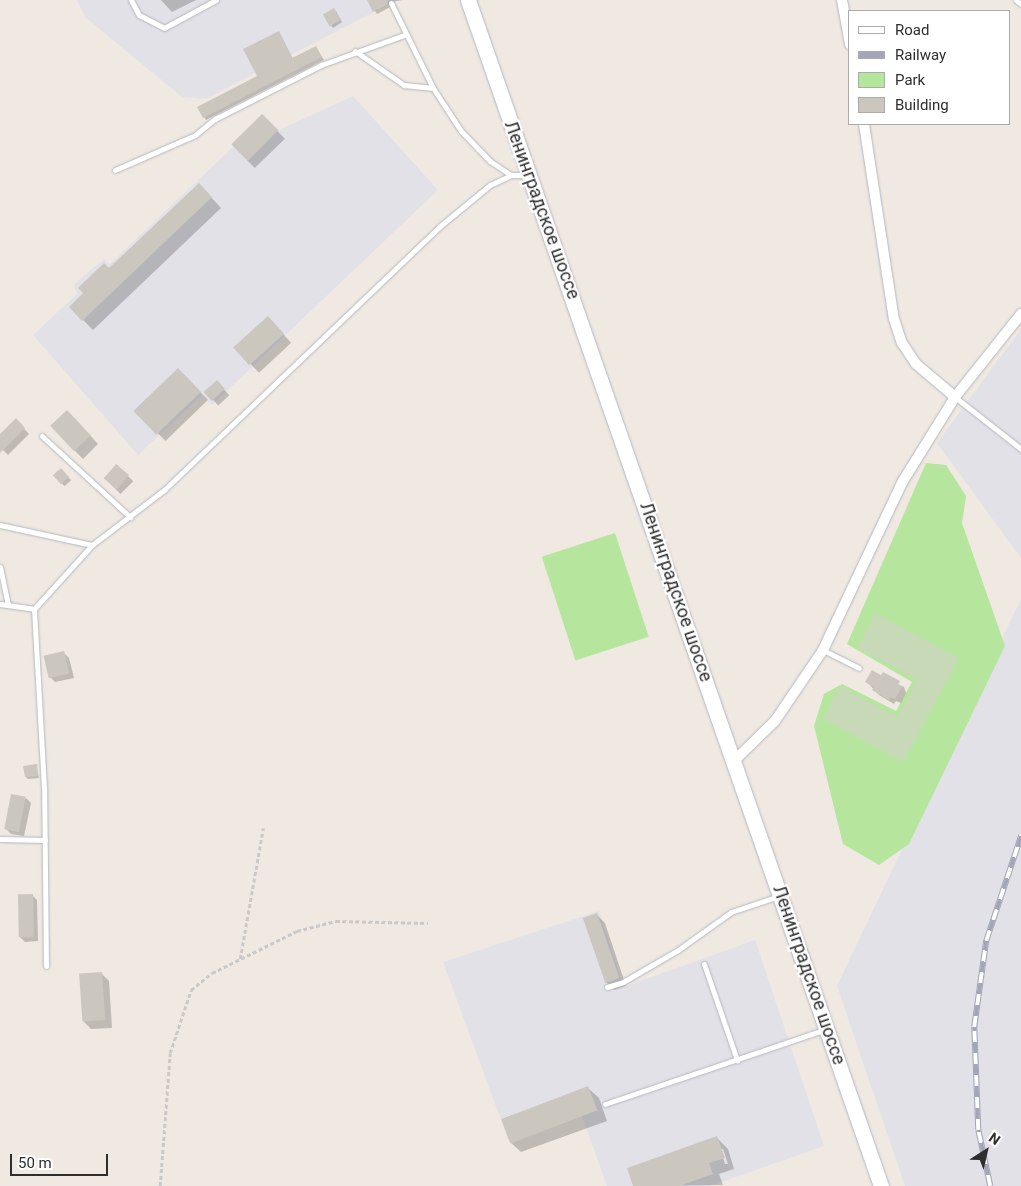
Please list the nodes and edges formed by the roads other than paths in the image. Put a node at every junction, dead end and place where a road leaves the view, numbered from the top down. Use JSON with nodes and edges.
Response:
{"nodes":[{"id":1,"x":131,"y":0,"type":"edge"},
{"id":2,"x":216,"y":0,"type":"edge"},
{"id":3,"x":468,"y":0,"type":"edge"},
{"id":4,"x":842,"y":0,"type":"edge"},
{"id":5,"x":1016,"y":0,"type":"edge"},
{"id":6,"x":391,"y":3,"type":"dead end"},
{"id":7,"x":1021,"y":4,"type":"edge"},
{"id":8,"x":848,"y":33,"type":"edge"},
{"id":9,"x":404,"y":34,"type":"junction"},
{"id":10,"x":355,"y":51,"type":"junction"},
{"id":11,"x":433,"y":88,"type":"junction"},
{"id":12,"x":864,"y":125,"type":"edge"},
{"id":13,"x":115,"y":170,"type":"dead end"},
{"id":14,"x":511,"y":175,"type":"junction"},
{"id":15,"x":530,"y":175,"type":"junction"},
{"id":16,"x":1021,"y":314,"type":"edge"},
{"id":17,"x":955,"y":398,"type":"junction"},
{"id":18,"x":42,"y":436,"type":"dead end"},
{"id":19,"x":1021,"y":449,"type":"edge"},
{"id":20,"x":130,"y":517,"type":"junction"},
{"id":21,"x":0,"y":525,"type":"edge"},
{"id":22,"x":92,"y":545,"type":"junction"},
{"id":23,"x":0,"y":568,"type":"edge"},
{"id":24,"x":0,"y":604,"type":"edge"},
{"id":25,"x":8,"y":605,"type":"junction"},
{"id":26,"x":34,"y":609,"type":"junction"},
{"id":27,"x":823,"y":650,"type":"junction"},
{"id":28,"x":859,"y":668,"type":"dead end"},
{"id":29,"x":735,"y":760,"type":"junction"},
{"id":30,"x":0,"y":839,"type":"edge"},
{"id":31,"x":45,"y":840,"type":"junction"},
{"id":32,"x":781,"y":895,"type":"junction"},
{"id":33,"x":704,"y":964,"type":"dead end"},
{"id":34,"x":46,"y":966,"type":"dead end"},
{"id":35,"x":607,"y":987,"type":"dead end"},
{"id":36,"x":827,"y":1029,"type":"junction"},
{"id":37,"x":737,"y":1060,"type":"junction"},
{"id":38,"x":605,"y":1104,"type":"dead end"},
{"id":39,"x":881,"y":1186,"type":"edge"}],
"edges":[{"from":1,"to":2,"type":"lane"},
{"from":3,"to":15,"type":"main road","name":"Ленинградское шоссе"},
{"from":4,"to":8,"type":"street"},
{"from":5,"to":7,"type":"lane"},
{"from":6,"to":9,"type":"lane"},
{"from":9,"to":10,"type":"lane"},
{"from":9,"to":11,"type":"lane"},
{"from":10,"to":11,"type":"lane"},
{"from":10,"to":13,"type":"lane"},
{"from":11,"to":14,"type":"lane"},
{"from":12,"to":17,"type":"street"},
{"from":14,"to":15,"type":"lane"},
{"from":14,"to":20,"type":"lane"},
{"from":15,"to":29,"type":"main road","name":"Ленинградское шоссе"},
{"from":16,"to":17,"type":"street"},
{"from":17,"to":19,"type":"lane"},
{"from":17,"to":27,"type":"street"},
{"from":18,"to":20,"type":"lane"},
{"from":20,"to":22,"type":"lane"},
{"from":21,"to":22,"type":"lane"},
{"from":22,"to":26,"type":"lane"},
{"from":23,"to":25,"type":"lane"},
{"from":24,"to":25,"type":"lane"},
{"from":25,"to":26,"type":"lane"},
{"from":26,"to":31,"type":"lane"},
{"from":27,"to":28,"type":"lane"},
{"from":27,"to":29,"type":"street"},
{"from":29,"to":32,"type":"main road","name":"Ленинградское шоссе"},
{"from":30,"to":31,"type":"lane"},
{"from":31,"to":34,"type":"lane"},
{"from":32,"to":35,"type":"lane"},
{"from":32,"to":36,"type":"main road","name":"Ленинградское шоссе"},
{"from":33,"to":37,"type":"lane"},
{"from":36,"to":37,"type":"lane"},
{"from":36,"to":39,"type":"main road","name":"Ленинградское шоссе"},
{"from":37,"to":38,"type":"lane"}]}
